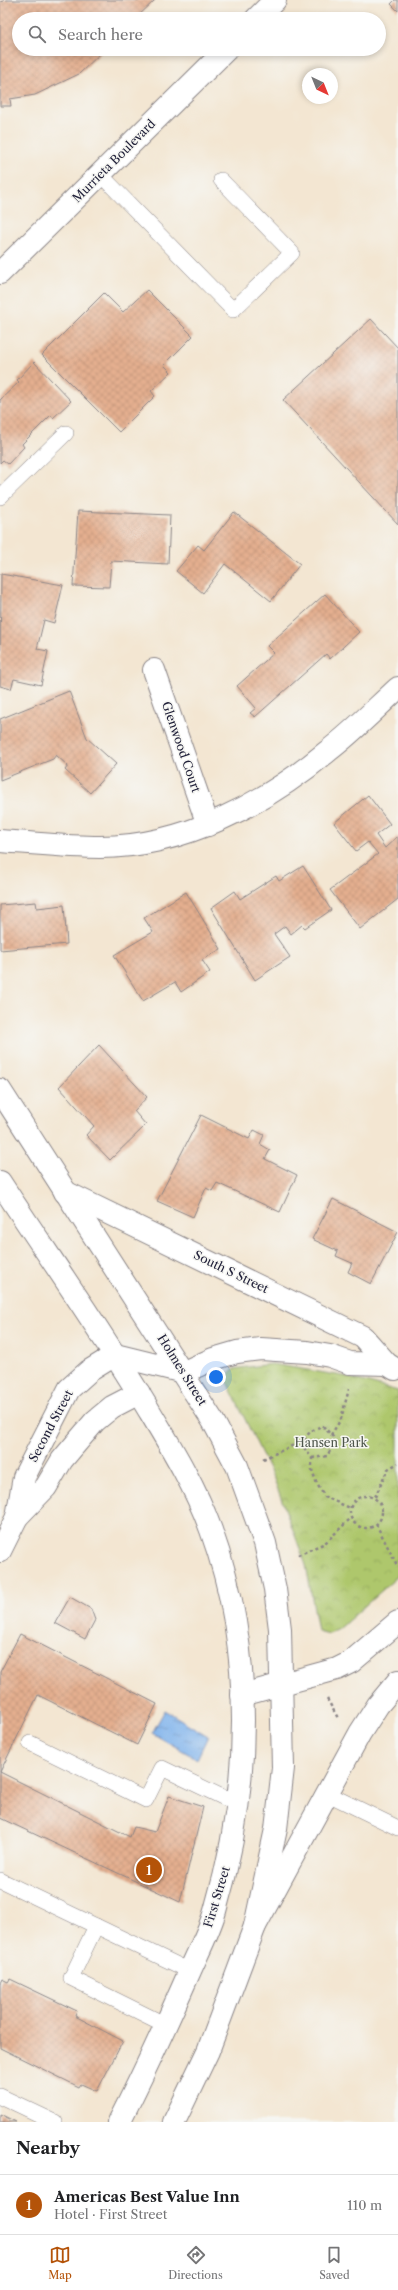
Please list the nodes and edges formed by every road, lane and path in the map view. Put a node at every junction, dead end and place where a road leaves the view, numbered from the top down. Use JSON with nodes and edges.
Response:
{"nodes":[{"id":1,"x":275,"y":0,"type":"edge"},
{"id":2,"x":263,"y":12,"type":"edge"},
{"id":3,"x":220,"y":56,"type":"edge"},
{"id":4,"x":100,"y":174,"type":"junction"},
{"id":5,"x":222,"y":180,"type":"dead end"},
{"id":6,"x":0,"y":273,"type":"edge"},
{"id":7,"x":66,"y":433,"type":"dead end"},
{"id":8,"x":0,"y":497,"type":"edge"},
{"id":9,"x":154,"y":670,"type":"dead end"},
{"id":10,"x":398,"y":688,"type":"edge"},
{"id":11,"x":208,"y":825,"type":"junction"},
{"id":12,"x":0,"y":841,"type":"edge"},
{"id":13,"x":0,"y":1090,"type":"edge"},
{"id":14,"x":0,"y":1182,"type":"edge"},
{"id":15,"x":65,"y":1192,"type":"junction"},
{"id":16,"x":115,"y":1355,"type":"junction"},
{"id":17,"x":392,"y":1368,"type":"edge"},
{"id":18,"x":184,"y":1372,"type":"junction"},
{"id":19,"x":350,"y":1384,"type":"dead end"},
{"id":20,"x":139,"y":1393,"type":"junction"},
{"id":21,"x":331,"y":1435,"type":"junction"},
{"id":22,"x":302,"y":1445,"type":"junction"},
{"id":23,"x":312,"y":1458,"type":"junction"},
{"id":24,"x":263,"y":1459,"type":"dead end"},
{"id":25,"x":398,"y":1463,"type":"edge"},
{"id":26,"x":374,"y":1496,"type":"junction"},
{"id":27,"x":350,"y":1508,"type":"junction"},
{"id":28,"x":17,"y":1517,"type":"junction"},
{"id":29,"x":350,"y":1519,"type":"junction"},
{"id":30,"x":376,"y":1524,"type":"junction"},
{"id":31,"x":0,"y":1550,"type":"edge"},
{"id":32,"x":298,"y":1555,"type":"dead end"},
{"id":33,"x":398,"y":1568,"type":"edge"},
{"id":34,"x":398,"y":1622,"type":"edge"},
{"id":35,"x":398,"y":1681,"type":"edge"},
{"id":36,"x":282,"y":1682,"type":"junction"},
{"id":37,"x":324,"y":1694,"type":"dead end"},
{"id":38,"x":242,"y":1695,"type":"junction"},
{"id":39,"x":340,"y":1722,"type":"dead end"},
{"id":40,"x":30,"y":1743,"type":"dead end"},
{"id":41,"x":328,"y":1794,"type":"junction"},
{"id":42,"x":237,"y":1804,"type":"junction"},
{"id":43,"x":398,"y":1828,"type":"edge"},
{"id":44,"x":0,"y":1880,"type":"edge"},
{"id":45,"x":96,"y":1926,"type":"junction"},
{"id":46,"x":255,"y":1926,"type":"junction"},
{"id":47,"x":190,"y":1971,"type":"junction"},
{"id":48,"x":166,"y":2025,"type":"junction"},
{"id":49,"x":0,"y":2096,"type":"edge"},
{"id":50,"x":55,"y":2122,"type":"edge"},
{"id":51,"x":119,"y":2122,"type":"edge"},
{"id":52,"x":174,"y":2122,"type":"edge"}],
"edges":[{"from":1,"to":2,"type":"main road"},
{"from":3,"to":4,"type":"main road","name":"Murrieta Boulevard"},
{"from":4,"to":5,"type":"lane"},
{"from":4,"to":6,"type":"main road","name":"Murrieta Boulevard"},
{"from":7,"to":8,"type":"lane"},
{"from":9,"to":11,"type":"main road","name":"Glenwood Court"},
{"from":10,"to":11,"type":"main road"},
{"from":11,"to":12,"type":"main road"},
{"from":13,"to":15,"type":"main road","name":"Holmes Street"},
{"from":14,"to":16,"type":"main road"},
{"from":15,"to":17,"type":"main road","name":"South S Street"},
{"from":15,"to":18,"type":"main road","name":"Holmes Street"},
{"from":16,"to":18,"type":"main road"},
{"from":16,"to":20,"type":"main road"},
{"from":16,"to":28,"type":"main road","name":"Second Street"},
{"from":17,"to":18,"type":"main road","name":"South S Street"},
{"from":18,"to":36,"type":"main road","name":"Holmes Street"},
{"from":19,"to":21,"type":"path"},
{"from":20,"to":28,"type":"main road","name":"Second Street"},
{"from":20,"to":38,"type":"main road"},
{"from":21,"to":22,"type":"path"},
{"from":21,"to":23,"type":"path"},
{"from":22,"to":23,"type":"path"},
{"from":22,"to":24,"type":"path"},
{"from":23,"to":27,"type":"path"},
{"from":25,"to":26,"type":"path"},
{"from":26,"to":27,"type":"path"},
{"from":26,"to":30,"type":"path"},
{"from":27,"to":29,"type":"path"},
{"from":28,"to":31,"type":"main road","name":"Second Street"},
{"from":29,"to":30,"type":"path"},
{"from":29,"to":32,"type":"path"},
{"from":30,"to":33,"type":"path"},
{"from":34,"to":36,"type":"main road"},
{"from":35,"to":41,"type":"main road"},
{"from":36,"to":38,"type":"main road"},
{"from":36,"to":46,"type":"main road"},
{"from":37,"to":39,"type":"path"},
{"from":38,"to":42,"type":"main road","name":"First Street"},
{"from":40,"to":42,"type":"lane"},
{"from":41,"to":43,"type":"lane"},
{"from":41,"to":46,"type":"main road"},
{"from":42,"to":47,"type":"main road","name":"First Street"},
{"from":44,"to":45,"type":"lane"},
{"from":45,"to":47,"type":"lane"},
{"from":45,"to":48,"type":"lane"},
{"from":46,"to":52,"type":"main road"},
{"from":47,"to":48,"type":"main road","name":"First Street"},
{"from":48,"to":51,"type":"main road","name":"First Street"},
{"from":49,"to":50,"type":"lane"}]}
